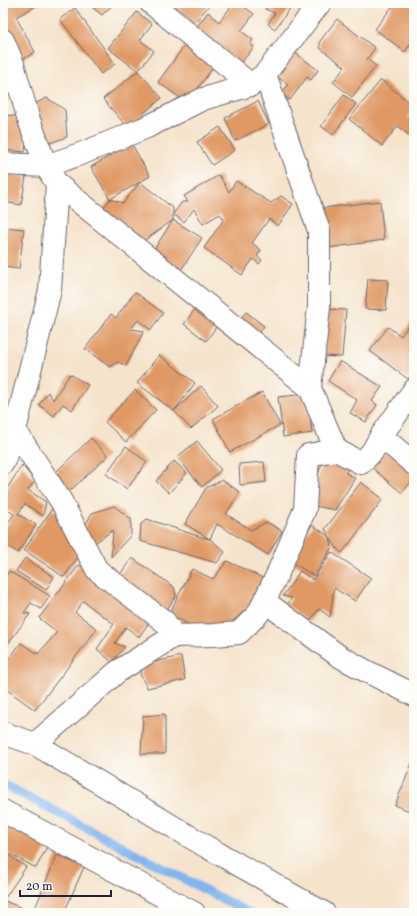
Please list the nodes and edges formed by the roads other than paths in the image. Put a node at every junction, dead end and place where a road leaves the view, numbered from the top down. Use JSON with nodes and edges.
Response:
{"nodes":[{"id":1,"x":151,"y":3,"type":"edge"},
{"id":2,"x":320,"y":3,"type":"edge"},
{"id":3,"x":3,"y":40,"type":"edge"},
{"id":4,"x":258,"y":79,"type":"junction"},
{"id":5,"x":3,"y":164,"type":"edge"},
{"id":6,"x":51,"y":175,"type":"junction"},
{"id":7,"x":310,"y":388,"type":"junction"},
{"id":8,"x":414,"y":390,"type":"edge"},
{"id":9,"x":15,"y":430,"type":"junction"},
{"id":10,"x":381,"y":436,"type":"junction"},
{"id":11,"x":336,"y":450,"type":"junction"},
{"id":12,"x":3,"y":463,"type":"edge"},
{"id":13,"x":414,"y":464,"type":"edge"},
{"id":14,"x":264,"y":601,"type":"junction"},
{"id":15,"x":174,"y":636,"type":"junction"},
{"id":16,"x":414,"y":695,"type":"edge"},
{"id":17,"x":3,"y":733,"type":"edge"},
{"id":18,"x":35,"y":744,"type":"junction"},
{"id":19,"x":3,"y":811,"type":"edge"},
{"id":20,"x":194,"y":913,"type":"edge"},
{"id":21,"x":324,"y":913,"type":"edge"}],
"edges":[{"from":1,"to":4,"type":"street"},
{"from":2,"to":4,"type":"street"},
{"from":3,"to":6,"type":"street"},
{"from":4,"to":6,"type":"street"},
{"from":4,"to":7,"type":"street"},
{"from":5,"to":6,"type":"street"},
{"from":6,"to":7,"type":"street"},
{"from":6,"to":9,"type":"street"},
{"from":7,"to":11,"type":"street"},
{"from":8,"to":10,"type":"street"},
{"from":9,"to":12,"type":"street"},
{"from":9,"to":15,"type":"street"},
{"from":10,"to":11,"type":"street"},
{"from":10,"to":13,"type":"street"},
{"from":11,"to":14,"type":"street"},
{"from":14,"to":15,"type":"street"},
{"from":14,"to":16,"type":"street"},
{"from":15,"to":18,"type":"street"},
{"from":17,"to":18,"type":"street"},
{"from":18,"to":21,"type":"street"},
{"from":19,"to":20,"type":"street"}]}
